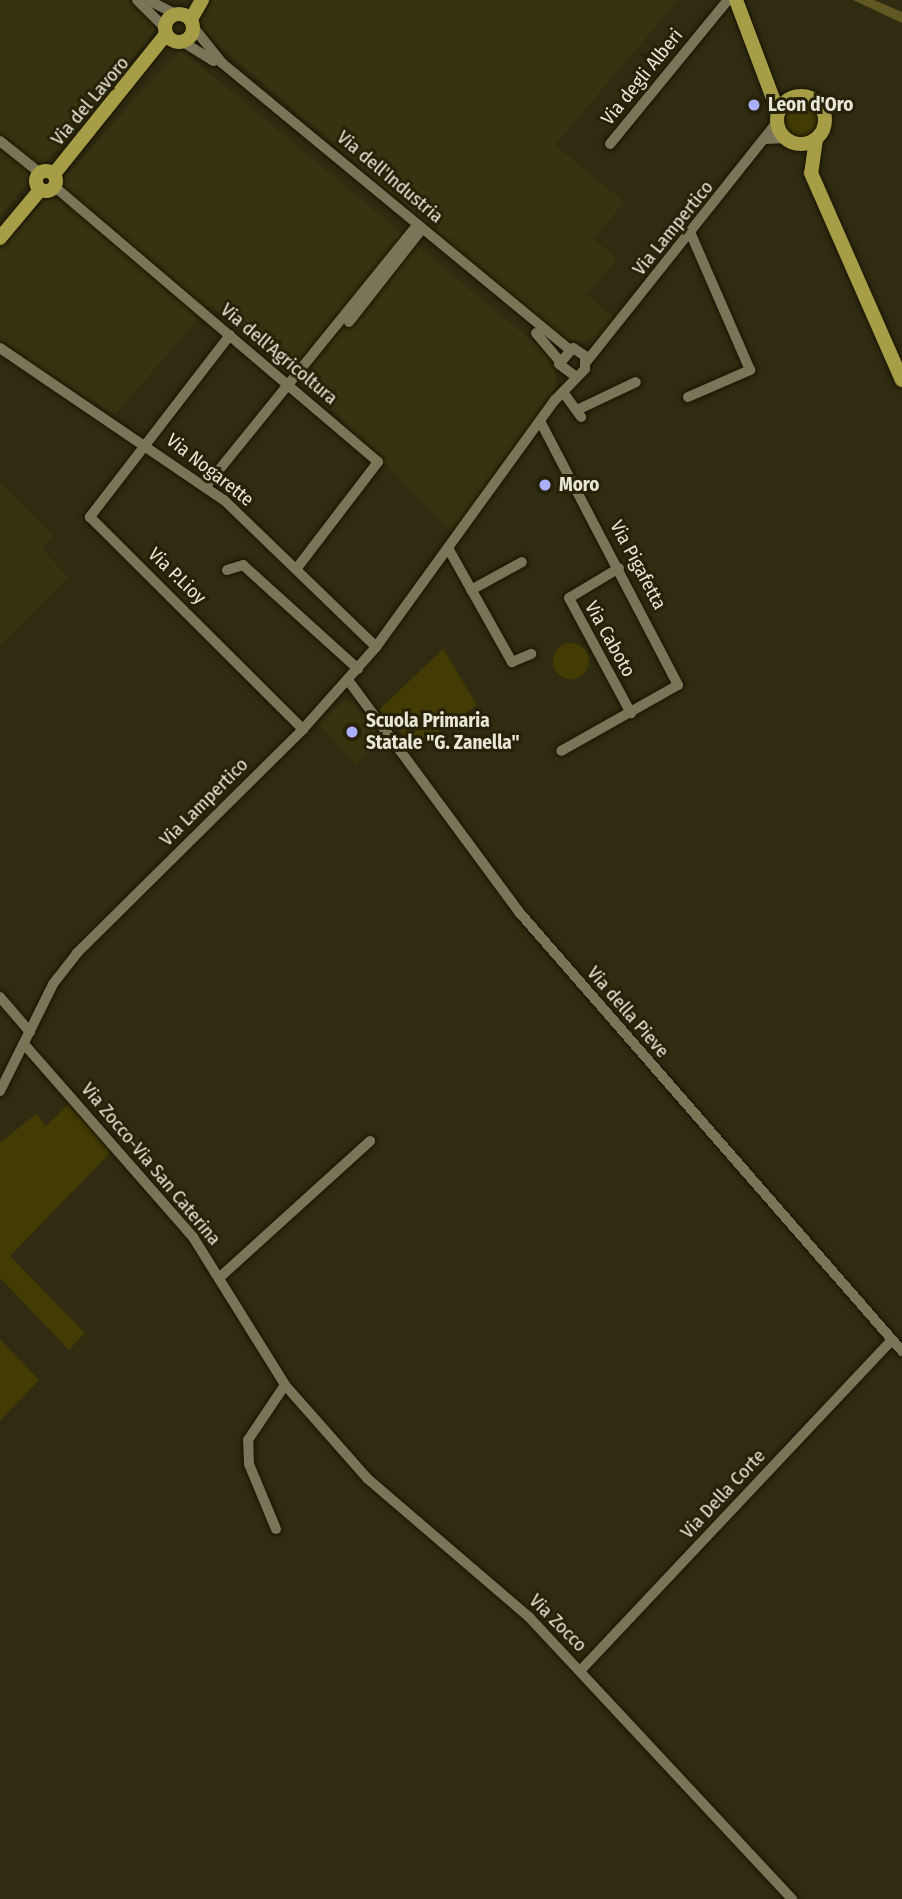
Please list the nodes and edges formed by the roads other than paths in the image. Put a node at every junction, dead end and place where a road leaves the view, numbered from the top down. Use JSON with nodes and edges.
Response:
{"nodes":[{"id":1,"x":137,"y":0,"type":"edge"},
{"id":2,"x":148,"y":0,"type":"edge"},
{"id":3,"x":728,"y":0,"type":"edge"},
{"id":4,"x":736,"y":0,"type":"edge"},
{"id":5,"x":201,"y":1,"type":"edge"},
{"id":6,"x":186,"y":19,"type":"junction"},
{"id":7,"x":172,"y":36,"type":"junction"},
{"id":8,"x":766,"y":73,"type":"junction"},
{"id":9,"x":806,"y":97,"type":"junction"},
{"id":10,"x":778,"y":117,"type":"junction"},
{"id":11,"x":766,"y":139,"type":"junction"},
{"id":12,"x":816,"y":139,"type":"junction"},
{"id":13,"x":788,"y":140,"type":"junction"},
{"id":14,"x":0,"y":141,"type":"edge"},
{"id":15,"x":610,"y":144,"type":"dead end"},
{"id":16,"x":811,"y":173,"type":"junction"},
{"id":17,"x":47,"y":181,"type":"junction"},
{"id":18,"x":418,"y":229,"type":"junction"},
{"id":19,"x":691,"y":234,"type":"junction"},
{"id":20,"x":0,"y":237,"type":"edge"},
{"id":21,"x":230,"y":335,"type":"junction"},
{"id":22,"x":607,"y":338,"type":"junction"},
{"id":23,"x":0,"y":348,"type":"edge"},
{"id":24,"x":574,"y":349,"type":"junction"},
{"id":25,"x":587,"y":360,"type":"junction"},
{"id":26,"x":560,"y":365,"type":"junction"},
{"id":27,"x":575,"y":376,"type":"junction"},
{"id":28,"x":902,"y":380,"type":"edge"},
{"id":29,"x":636,"y":382,"type":"dead end"},
{"id":30,"x":292,"y":387,"type":"junction"},
{"id":31,"x":559,"y":396,"type":"junction"},
{"id":32,"x":688,"y":397,"type":"dead end"},
{"id":33,"x":540,"y":421,"type":"junction"},
{"id":34,"x":146,"y":442,"type":"junction"},
{"id":35,"x":206,"y":486,"type":"junction"},
{"id":36,"x":448,"y":548,"type":"junction"},
{"id":37,"x":522,"y":562,"type":"dead end"},
{"id":38,"x":297,"y":568,"type":"junction"},
{"id":39,"x":619,"y":568,"type":"junction"},
{"id":40,"x":227,"y":570,"type":"dead end"},
{"id":41,"x":471,"y":590,"type":"junction"},
{"id":42,"x":376,"y":647,"type":"junction"},
{"id":43,"x":531,"y":654,"type":"dead end"},
{"id":44,"x":358,"y":669,"type":"junction"},
{"id":45,"x":348,"y":680,"type":"junction"},
{"id":46,"x":631,"y":713,"type":"junction"},
{"id":47,"x":303,"y":729,"type":"junction"},
{"id":48,"x":561,"y":751,"type":"dead end"},
{"id":49,"x":0,"y":997,"type":"edge"},
{"id":50,"x":30,"y":1032,"type":"junction"},
{"id":51,"x":24,"y":1044,"type":"junction"},
{"id":52,"x":0,"y":1091,"type":"edge"},
{"id":53,"x":370,"y":1141,"type":"dead end"},
{"id":54,"x":219,"y":1278,"type":"junction"},
{"id":55,"x":891,"y":1341,"type":"junction"},
{"id":56,"x":902,"y":1351,"type":"edge"},
{"id":57,"x":285,"y":1385,"type":"junction"},
{"id":58,"x":276,"y":1529,"type":"dead end"},
{"id":59,"x":580,"y":1671,"type":"junction"},
{"id":60,"x":792,"y":1899,"type":"edge"}],
"edges":[{"from":1,"to":7,"type":"street","name":"Via dell'Industria"},
{"from":2,"to":6,"type":"street","name":"Via dell'Industria"},
{"from":3,"to":15,"type":"street","name":"Via degli Alberi"},
{"from":4,"to":8,"type":"main road"},
{"from":5,"to":6,"type":"main road"},
{"from":6,"to":7,"type":"main road"},
{"from":6,"to":7,"type":"main road"},
{"from":6,"to":18,"type":"street","name":"Via dell'Industria"},
{"from":7,"to":17,"type":"main road","name":"Via del Lavoro"},
{"from":7,"to":18,"type":"street","name":"Via dell'Industria"},
{"from":8,"to":9,"type":"main road"},
{"from":8,"to":10,"type":"main road"},
{"from":9,"to":10,"type":"main road"},
{"from":9,"to":12,"type":"main road"},
{"from":10,"to":11,"type":"street","name":"Via Lampertico"},
{"from":10,"to":13,"type":"main road"},
{"from":11,"to":13,"type":"street"},
{"from":11,"to":19,"type":"street","name":"Via Lampertico"},
{"from":12,"to":13,"type":"main road"},
{"from":12,"to":16,"type":"main road"},
{"from":13,"to":16,"type":"main road"},
{"from":14,"to":17,"type":"street","name":"Via dell'Agricoltura"},
{"from":16,"to":28,"type":"main road"},
{"from":17,"to":20,"type":"main road","name":"Via del Lavoro"},
{"from":17,"to":21,"type":"street","name":"Via dell'Agricoltura"},
{"from":18,"to":24,"type":"street","name":"Via dell'Industria"},
{"from":18,"to":26,"type":"street","name":"Via dell'Industria"},
{"from":18,"to":30,"type":"street"},
{"from":19,"to":22,"type":"street","name":"Via Lampertico"},
{"from":19,"to":32,"type":"street"},
{"from":21,"to":30,"type":"street","name":"Via dell'Agricoltura"},
{"from":21,"to":34,"type":"street"},
{"from":22,"to":24,"type":"street","name":"Via Lampertico"},
{"from":22,"to":25,"type":"street","name":"Via Lampertico"},
{"from":23,"to":34,"type":"street","name":"Via Nogarette"},
{"from":24,"to":25,"type":"street"},
{"from":24,"to":26,"type":"street","name":"Via Lampertico"},
{"from":25,"to":27,"type":"street","name":"Via Lampertico"},
{"from":26,"to":27,"type":"street"},
{"from":26,"to":31,"type":"street","name":"Via Lampertico"},
{"from":27,"to":31,"type":"street","name":"Via Lampertico"},
{"from":29,"to":31,"type":"street"},
{"from":30,"to":35,"type":"street"},
{"from":30,"to":38,"type":"street","name":"Via dell'Agricoltura"},
{"from":31,"to":33,"type":"street","name":"Via Lampertico"},
{"from":33,"to":36,"type":"street","name":"Via Lampertico"},
{"from":33,"to":39,"type":"street","name":"Via Pigafetta"},
{"from":34,"to":35,"type":"street","name":"Via Nogarette"},
{"from":34,"to":47,"type":"street","name":"Via P.Lioy"},
{"from":35,"to":38,"type":"street","name":"Via Nogarette"},
{"from":36,"to":41,"type":"street"},
{"from":36,"to":42,"type":"street","name":"Via Lampertico"},
{"from":37,"to":41,"type":"street"},
{"from":38,"to":42,"type":"street","name":"Via Nogarette"},
{"from":39,"to":46,"type":"street","name":"Via Pigafetta"},
{"from":39,"to":46,"type":"street","name":"Via Caboto"},
{"from":40,"to":44,"type":"street"},
{"from":41,"to":43,"type":"street"},
{"from":42,"to":44,"type":"street","name":"Via Lampertico"},
{"from":44,"to":45,"type":"street","name":"Via Lampertico"},
{"from":45,"to":47,"type":"street","name":"Via Lampertico"},
{"from":45,"to":55,"type":"street","name":"Via della Pieve"},
{"from":46,"to":48,"type":"street"},
{"from":47,"to":50,"type":"street","name":"Via Lampertico"},
{"from":49,"to":50,"type":"street"},
{"from":50,"to":51,"type":"street","name":"Via Lampertico"},
{"from":51,"to":52,"type":"street","name":"Via Lampertico"},
{"from":51,"to":54,"type":"street","name":"Via Zocco-Via San Caterina"},
{"from":53,"to":54,"type":"street"},
{"from":54,"to":57,"type":"street","name":"Via Zocco-Via San Caterina"},
{"from":55,"to":56,"type":"street","name":"Via della Pieve"},
{"from":55,"to":59,"type":"street","name":"Via Della Corte"},
{"from":57,"to":58,"type":"street"},
{"from":57,"to":59,"type":"street","name":"Via Zocco"},
{"from":59,"to":60,"type":"street","name":"Via Zocco"}]}
